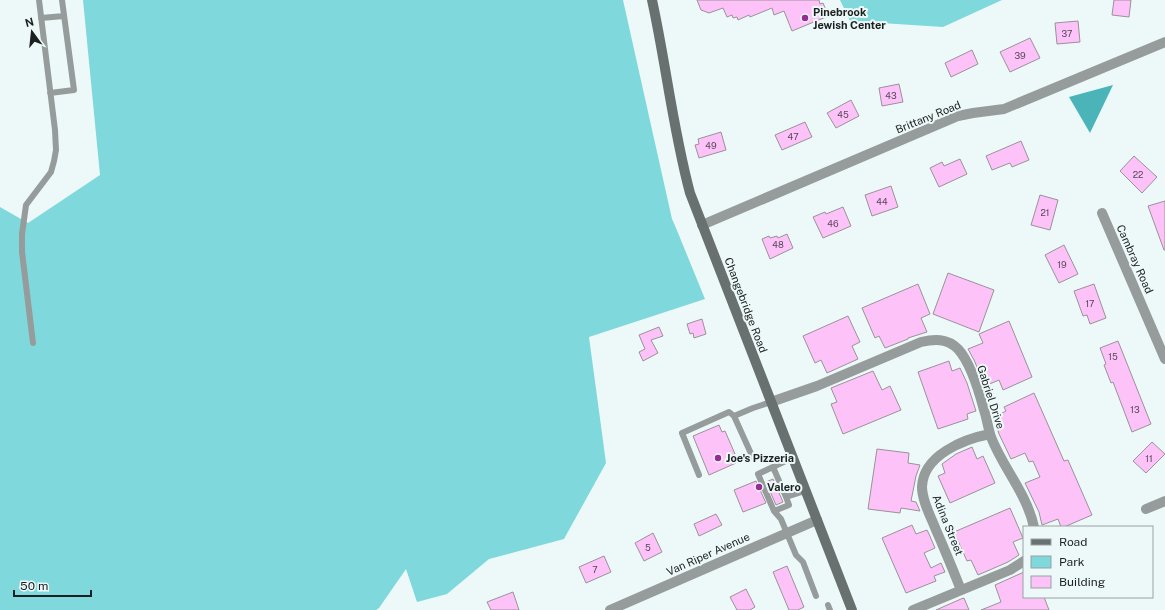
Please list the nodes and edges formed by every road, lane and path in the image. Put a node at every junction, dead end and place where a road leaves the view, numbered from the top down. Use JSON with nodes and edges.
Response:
{"nodes":[{"id":1,"x":39,"y":0,"type":"edge"},
{"id":2,"x":62,"y":0,"type":"edge"},
{"id":3,"x":652,"y":0,"type":"edge"},
{"id":4,"x":64,"y":16,"type":"junction"},
{"id":5,"x":41,"y":18,"type":"junction"},
{"id":6,"x":1165,"y":42,"type":"edge"},
{"id":7,"x":50,"y":93,"type":"junction"},
{"id":8,"x":1102,"y":213,"type":"dead end"},
{"id":9,"x":702,"y":225,"type":"junction"},
{"id":10,"x":33,"y":343,"type":"dead end"},
{"id":11,"x":1165,"y":359,"type":"edge"},
{"id":12,"x":771,"y":402,"type":"junction"},
{"id":13,"x":734,"y":416,"type":"junction"},
{"id":14,"x":990,"y":434,"type":"junction"},
{"id":15,"x":753,"y":458,"type":"dead end"},
{"id":16,"x":792,"y":458,"type":"junction"},
{"id":17,"x":773,"y":467,"type":"junction"},
{"id":18,"x":699,"y":475,"type":"dead end"},
{"id":19,"x":805,"y":491,"type":"junction"},
{"id":20,"x":786,"y":497,"type":"junction"},
{"id":21,"x":1165,"y":501,"type":"edge"},
{"id":22,"x":1146,"y":509,"type":"dead end"},
{"id":23,"x":774,"y":511,"type":"junction"},
{"id":24,"x":816,"y":520,"type":"junction"},
{"id":25,"x":1034,"y":526,"type":"edge"},
{"id":26,"x":787,"y":532,"type":"junction"},
{"id":27,"x":1023,"y":562,"type":"edge"},
{"id":28,"x":961,"y":590,"type":"junction"},
{"id":29,"x":816,"y":596,"type":"dead end"},
{"id":30,"x":610,"y":610,"type":"edge"},
{"id":31,"x":852,"y":610,"type":"edge"},
{"id":32,"x":913,"y":610,"type":"edge"}],
"edges":[{"from":1,"to":5,"type":"lane"},
{"from":2,"to":4,"type":"lane"},
{"from":3,"to":9,"type":"main road","name":"Changebridge Road"},
{"from":4,"to":5,"type":"lane"},
{"from":4,"to":7,"type":"lane"},
{"from":5,"to":7,"type":"lane"},
{"from":6,"to":9,"type":"street","name":"Brittany Road"},
{"from":7,"to":10,"type":"lane"},
{"from":8,"to":11,"type":"street","name":"Cambray Road"},
{"from":9,"to":12,"type":"main road","name":"Changebridge Road"},
{"from":12,"to":13,"type":"lane"},
{"from":12,"to":14,"type":"street","name":"Gabriel Drive"},
{"from":12,"to":16,"type":"main road","name":"Changebridge Road"},
{"from":13,"to":15,"type":"lane"},
{"from":13,"to":18,"type":"lane"},
{"from":14,"to":25,"type":"street","name":"Gabriel Drive"},
{"from":14,"to":28,"type":"street","name":"Adina Street"},
{"from":16,"to":17,"type":"lane"},
{"from":16,"to":19,"type":"main road","name":"Changebridge Road"},
{"from":17,"to":20,"type":"lane"},
{"from":17,"to":23,"type":"lane"},
{"from":19,"to":20,"type":"lane"},
{"from":19,"to":24,"type":"main road","name":"Changebridge Road"},
{"from":20,"to":23,"type":"lane"},
{"from":21,"to":22,"type":"street"},
{"from":23,"to":26,"type":"lane"},
{"from":24,"to":26,"type":"street","name":"Van Riper Avenue"},
{"from":24,"to":31,"type":"main road","name":"Changebridge Road"},
{"from":26,"to":29,"type":"lane"},
{"from":26,"to":30,"type":"street","name":"Van Riper Avenue"},
{"from":27,"to":28,"type":"street"},
{"from":28,"to":32,"type":"street"}]}
